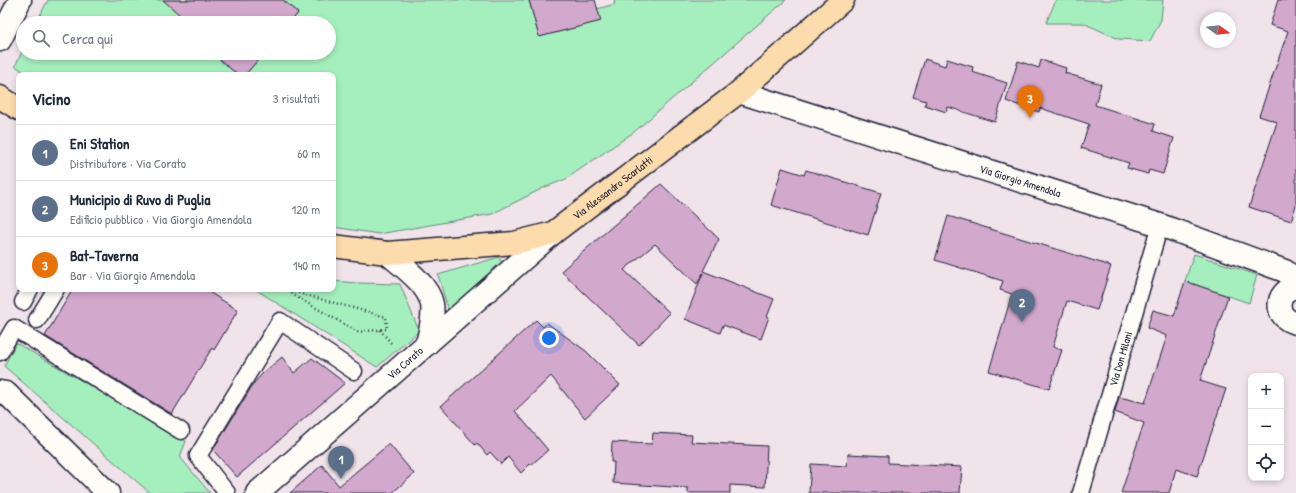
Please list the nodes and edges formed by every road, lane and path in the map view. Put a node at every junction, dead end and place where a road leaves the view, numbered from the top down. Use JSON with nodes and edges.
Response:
{"nodes":[{"id":1,"x":20,"y":0,"type":"edge"},
{"id":2,"x":843,"y":0,"type":"edge"},
{"id":3,"x":0,"y":40,"type":"edge"},
{"id":4,"x":739,"y":92,"type":"junction"},
{"id":5,"x":0,"y":97,"type":"edge"},
{"id":6,"x":16,"y":107,"type":"edge"},
{"id":7,"x":1160,"y":225,"type":"junction"},
{"id":8,"x":553,"y":234,"type":"junction"},
{"id":9,"x":336,"y":246,"type":"edge"},
{"id":10,"x":387,"y":253,"type":"junction"},
{"id":11,"x":1296,"y":280,"type":"edge"},
{"id":12,"x":1296,"y":287,"type":"edge"},
{"id":13,"x":54,"y":292,"type":"edge"},
{"id":14,"x":290,"y":292,"type":"edge"},
{"id":15,"x":295,"y":292,"type":"edge"},
{"id":16,"x":37,"y":320,"type":"dead end"},
{"id":17,"x":1296,"y":323,"type":"edge"},
{"id":18,"x":380,"y":330,"type":"junction"},
{"id":19,"x":428,"y":344,"type":"junction"},
{"id":20,"x":392,"y":345,"type":"dead end"},
{"id":21,"x":0,"y":352,"type":"edge"},
{"id":22,"x":354,"y":371,"type":"dead end"},
{"id":23,"x":0,"y":392,"type":"edge"},
{"id":24,"x":181,"y":431,"type":"dead end"},
{"id":25,"x":108,"y":493,"type":"edge"},
{"id":26,"x":227,"y":493,"type":"edge"},
{"id":27,"x":257,"y":493,"type":"edge"},
{"id":28,"x":1081,"y":493,"type":"edge"}],
"edges":[{"from":1,"to":3,"type":"street"},
{"from":2,"to":4,"type":"main road","name":"Via Alessandro Scarlatti"},
{"from":4,"to":7,"type":"street","name":"Via Giorgio Amendola"},
{"from":4,"to":8,"type":"main road","name":"Via Alessandro Scarlatti"},
{"from":5,"to":6,"type":"main road"},
{"from":7,"to":11,"type":"street","name":"Via Giorgio Amendola"},
{"from":7,"to":28,"type":"lane","name":"Via Don Milani"},
{"from":8,"to":10,"type":"main road","name":"Via Alessandro Scarlatti"},
{"from":8,"to":19,"type":"street","name":"Via Corato"},
{"from":9,"to":10,"type":"main road","name":"Via Alessandro Scarlatti"},
{"from":10,"to":19,"type":"street"},
{"from":12,"to":17,"type":"street"},
{"from":13,"to":16,"type":"lane"},
{"from":14,"to":18,"type":"path"},
{"from":15,"to":18,"type":"path"},
{"from":18,"to":20,"type":"path"},
{"from":19,"to":27,"type":"street","name":"Via Corato"},
{"from":21,"to":24,"type":"lane"},
{"from":22,"to":26,"type":"lane"},
{"from":23,"to":25,"type":"street"}]}
